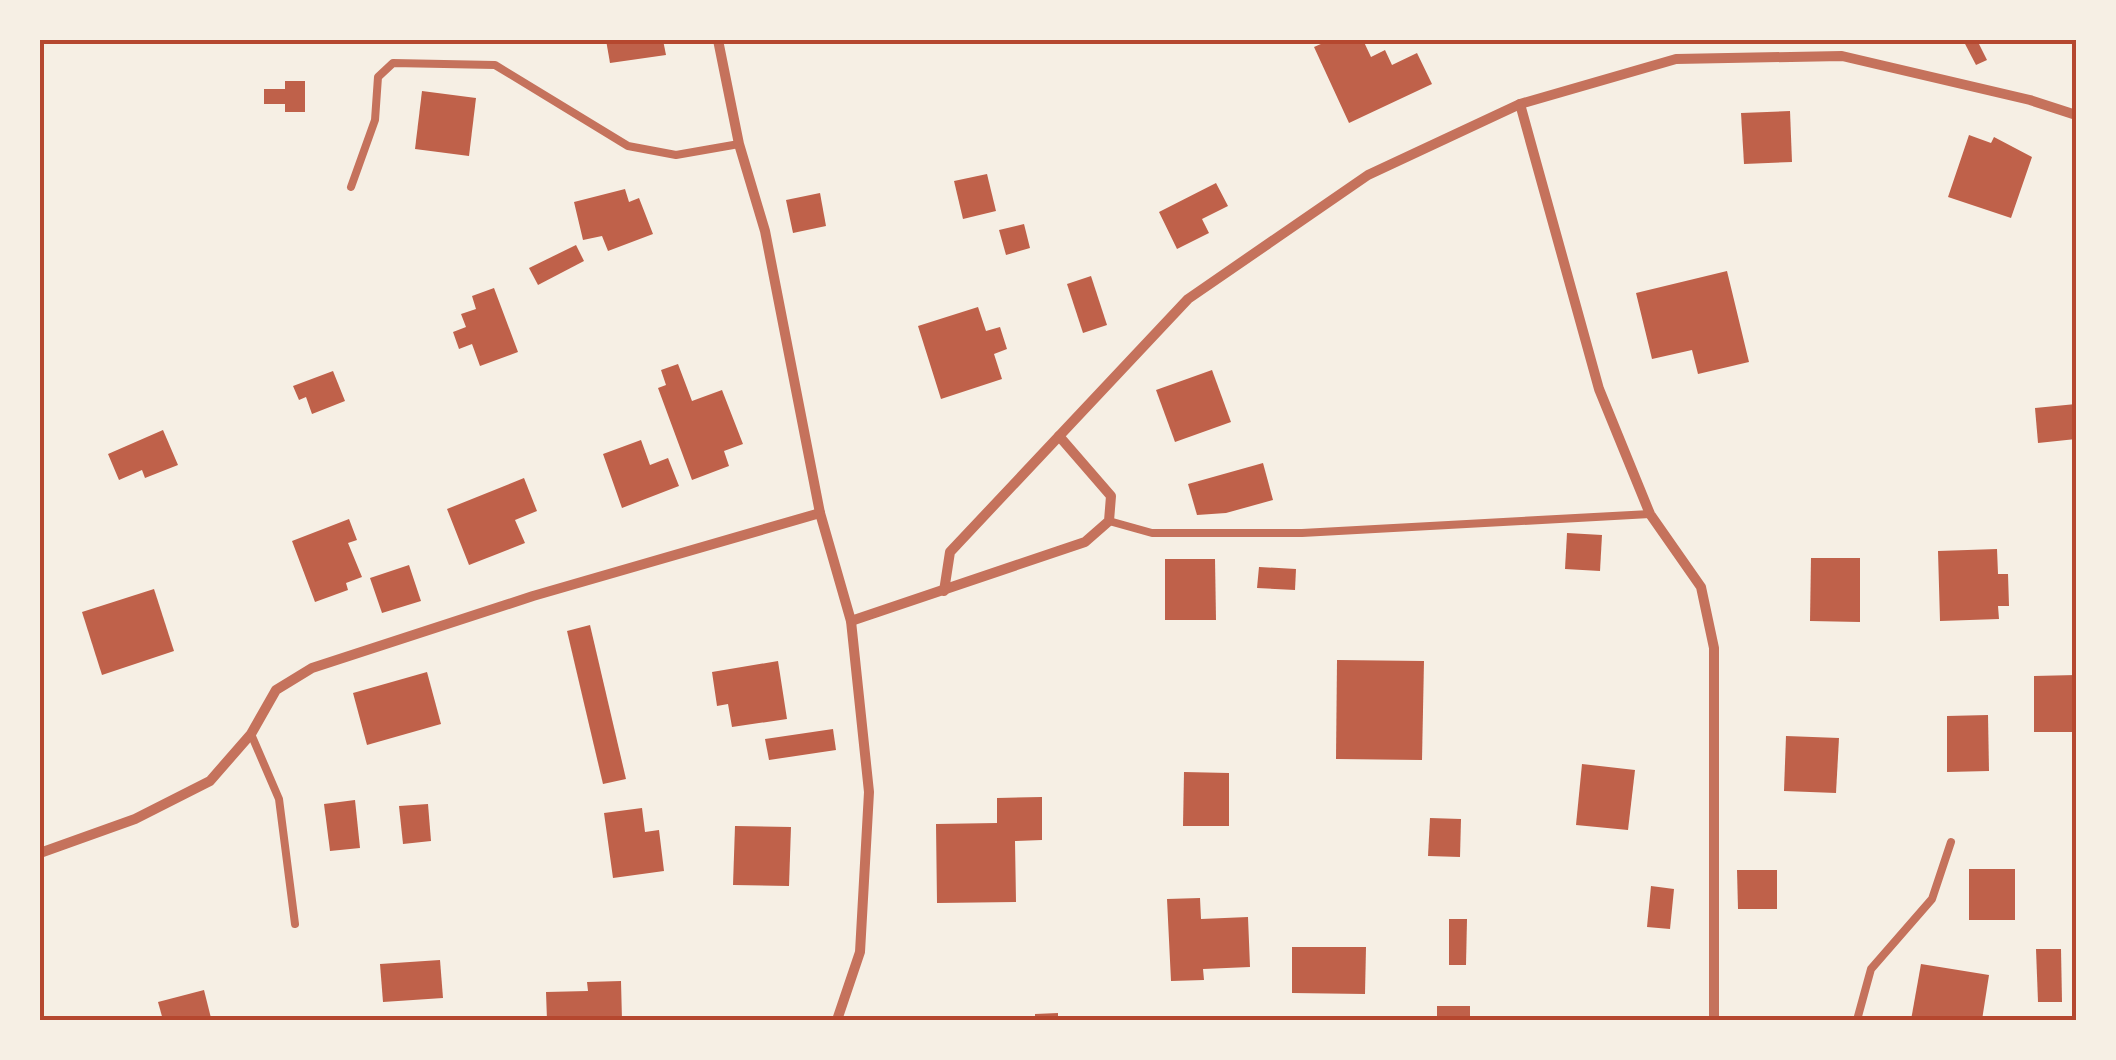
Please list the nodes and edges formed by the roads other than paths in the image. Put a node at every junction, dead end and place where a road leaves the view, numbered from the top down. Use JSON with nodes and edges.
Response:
{"nodes":[{"id":1,"x":718,"y":40,"type":"edge"},
{"id":2,"x":1520,"y":104,"type":"junction"},
{"id":3,"x":2076,"y":116,"type":"edge"},
{"id":4,"x":739,"y":144,"type":"junction"},
{"id":5,"x":352,"y":187,"type":"dead end"},
{"id":6,"x":1059,"y":436,"type":"junction"},
{"id":7,"x":820,"y":514,"type":"junction"},
{"id":8,"x":1650,"y":514,"type":"junction"},
{"id":9,"x":1109,"y":522,"type":"junction"},
{"id":10,"x":944,"y":591,"type":"junction"},
{"id":11,"x":851,"y":622,"type":"junction"},
{"id":12,"x":251,"y":734,"type":"junction"},
{"id":13,"x":1951,"y":842,"type":"dead end"},
{"id":14,"x":40,"y":853,"type":"edge"},
{"id":15,"x":295,"y":924,"type":"dead end"},
{"id":16,"x":837,"y":1020,"type":"edge"},
{"id":17,"x":1714,"y":1020,"type":"edge"},
{"id":18,"x":1857,"y":1020,"type":"edge"}],
"edges":[{"from":1,"to":4,"type":"street"},
{"from":2,"to":3,"type":"street"},
{"from":2,"to":6,"type":"street"},
{"from":2,"to":8,"type":"street"},
{"from":4,"to":5,"type":"lane"},
{"from":4,"to":7,"type":"street"},
{"from":6,"to":9,"type":"street"},
{"from":6,"to":10,"type":"street"},
{"from":7,"to":11,"type":"street"},
{"from":7,"to":12,"type":"street"},
{"from":8,"to":9,"type":"lane"},
{"from":8,"to":17,"type":"street"},
{"from":9,"to":10,"type":"street"},
{"from":10,"to":11,"type":"street"},
{"from":11,"to":16,"type":"street"},
{"from":12,"to":14,"type":"street"},
{"from":12,"to":15,"type":"lane"},
{"from":13,"to":18,"type":"lane"}]}
